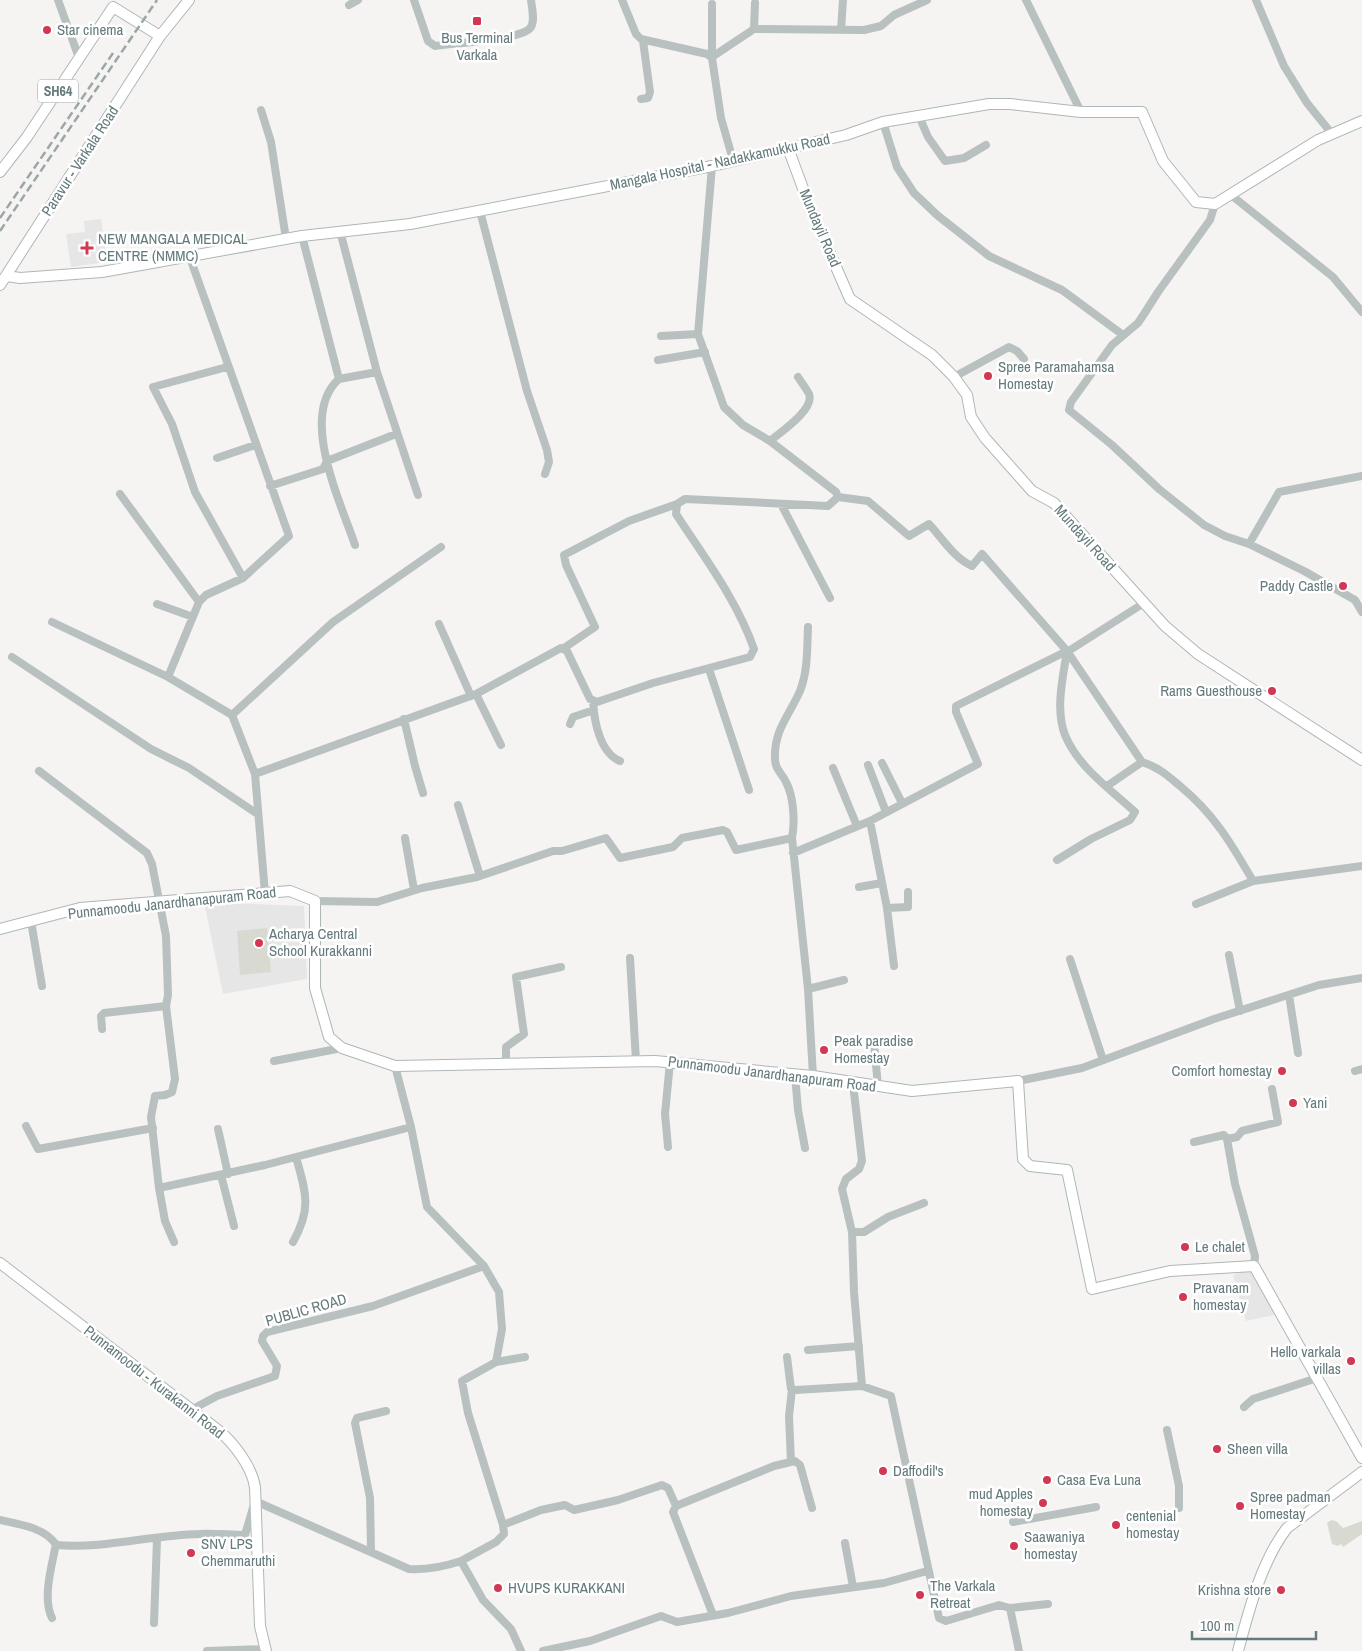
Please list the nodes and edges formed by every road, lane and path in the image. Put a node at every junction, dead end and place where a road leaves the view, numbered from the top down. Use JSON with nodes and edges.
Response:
{"nodes":[{"id":1,"x":58,"y":0,"type":"edge"},
{"id":2,"x":189,"y":0,"type":"edge"},
{"id":3,"x":358,"y":0,"type":"edge"},
{"id":4,"x":414,"y":0,"type":"edge"},
{"id":5,"x":531,"y":0,"type":"edge"},
{"id":6,"x":622,"y":0,"type":"edge"},
{"id":7,"x":844,"y":0,"type":"edge"},
{"id":8,"x":927,"y":0,"type":"edge"},
{"id":9,"x":1026,"y":0,"type":"edge"},
{"id":10,"x":1256,"y":0,"type":"edge"},
{"id":11,"x":114,"y":3,"type":"edge"},
{"id":12,"x":755,"y":3,"type":"dead end"},
{"id":13,"x":712,"y":4,"type":"dead end"},
{"id":14,"x":349,"y":5,"type":"dead end"},
{"id":15,"x":754,"y":29,"type":"junction"},
{"id":16,"x":841,"y":30,"type":"junction"},
{"id":17,"x":160,"y":36,"type":"junction"},
{"id":18,"x":643,"y":41,"type":"junction"},
{"id":19,"x":712,"y":57,"type":"junction"},
{"id":20,"x":79,"y":58,"type":"junction"},
{"id":21,"x":641,"y":99,"type":"dead end"},
{"id":22,"x":261,"y":110,"type":"dead end"},
{"id":23,"x":1081,"y":112,"type":"junction"},
{"id":24,"x":919,"y":116,"type":"junction"},
{"id":25,"x":1362,"y":121,"type":"edge"},
{"id":26,"x":883,"y":122,"type":"junction"},
{"id":27,"x":1332,"y":134,"type":"junction"},
{"id":28,"x":986,"y":145,"type":"dead end"},
{"id":29,"x":788,"y":148,"type":"junction"},
{"id":30,"x":733,"y":160,"type":"junction"},
{"id":31,"x":712,"y":166,"type":"junction"},
{"id":32,"x":0,"y":172,"type":"edge"},
{"id":33,"x":1231,"y":195,"type":"junction"},
{"id":34,"x":1215,"y":204,"type":"junction"},
{"id":35,"x":480,"y":211,"type":"junction"},
{"id":36,"x":340,"y":231,"type":"junction"},
{"id":37,"x":302,"y":236,"type":"junction"},
{"id":38,"x":286,"y":239,"type":"junction"},
{"id":39,"x":189,"y":255,"type":"junction"},
{"id":40,"x":7,"y":276,"type":"junction"},
{"id":41,"x":0,"y":285,"type":"edge"},
{"id":42,"x":1362,"y":312,"type":"edge"},
{"id":43,"x":698,"y":334,"type":"junction"},
{"id":44,"x":1123,"y":334,"type":"junction"},
{"id":45,"x":661,"y":336,"type":"dead end"},
{"id":46,"x":705,"y":352,"type":"junction"},
{"id":47,"x":1024,"y":359,"type":"dead end"},
{"id":48,"x":658,"y":360,"type":"dead end"},
{"id":49,"x":227,"y":367,"type":"junction"},
{"id":50,"x":377,"y":372,"type":"junction"},
{"id":51,"x":798,"y":377,"type":"dead end"},
{"id":52,"x":954,"y":377,"type":"junction"},
{"id":53,"x":338,"y":379,"type":"junction"},
{"id":54,"x":396,"y":434,"type":"junction"},
{"id":55,"x":770,"y":441,"type":"junction"},
{"id":56,"x":255,"y":444,"type":"junction"},
{"id":57,"x":217,"y":458,"type":"dead end"},
{"id":58,"x":327,"y":461,"type":"junction"},
{"id":59,"x":545,"y":474,"type":"dead end"},
{"id":60,"x":1362,"y":476,"type":"edge"},
{"id":61,"x":270,"y":486,"type":"junction"},
{"id":62,"x":120,"y":494,"type":"dead end"},
{"id":63,"x":418,"y":495,"type":"dead end"},
{"id":64,"x":838,"y":497,"type":"junction"},
{"id":65,"x":677,"y":504,"type":"junction"},
{"id":66,"x":781,"y":504,"type":"junction"},
{"id":67,"x":1249,"y":544,"type":"junction"},
{"id":68,"x":355,"y":545,"type":"dead end"},
{"id":69,"x":441,"y":547,"type":"dead end"},
{"id":70,"x":243,"y":578,"type":"junction"},
{"id":71,"x":830,"y":598,"type":"dead end"},
{"id":72,"x":200,"y":602,"type":"junction"},
{"id":73,"x":1144,"y":603,"type":"junction"},
{"id":74,"x":157,"y":604,"type":"dead end"},
{"id":75,"x":1362,"y":612,"type":"edge"},
{"id":76,"x":193,"y":617,"type":"junction"},
{"id":77,"x":52,"y":622,"type":"dead end"},
{"id":78,"x":439,"y":624,"type":"dead end"},
{"id":79,"x":808,"y":627,"type":"dead end"},
{"id":80,"x":564,"y":648,"type":"junction"},
{"id":81,"x":1067,"y":651,"type":"junction"},
{"id":82,"x":12,"y":657,"type":"dead end"},
{"id":83,"x":709,"y":669,"type":"junction"},
{"id":84,"x":168,"y":677,"type":"junction"},
{"id":85,"x":473,"y":695,"type":"junction"},
{"id":86,"x":594,"y":706,"type":"junction"},
{"id":87,"x":232,"y":715,"type":"junction"},
{"id":88,"x":404,"y":719,"type":"junction"},
{"id":89,"x":570,"y":724,"type":"dead end"},
{"id":90,"x":501,"y":745,"type":"dead end"},
{"id":91,"x":1362,"y":760,"type":"edge"},
{"id":92,"x":620,"y":761,"type":"dead end"},
{"id":93,"x":1142,"y":762,"type":"junction"},
{"id":94,"x":882,"y":763,"type":"dead end"},
{"id":95,"x":868,"y":765,"type":"dead end"},
{"id":96,"x":833,"y":768,"type":"dead end"},
{"id":97,"x":39,"y":771,"type":"dead end"},
{"id":98,"x":254,"y":774,"type":"junction"},
{"id":99,"x":1106,"y":786,"type":"junction"},
{"id":100,"x":749,"y":790,"type":"dead end"},
{"id":101,"x":423,"y":793,"type":"dead end"},
{"id":102,"x":902,"y":803,"type":"junction"},
{"id":103,"x":458,"y":805,"type":"dead end"},
{"id":104,"x":886,"y":812,"type":"junction"},
{"id":105,"x":256,"y":813,"type":"junction"},
{"id":106,"x":870,"y":821,"type":"junction"},
{"id":107,"x":857,"y":826,"type":"junction"},
{"id":108,"x":405,"y":838,"type":"dead end"},
{"id":109,"x":792,"y":838,"type":"junction"},
{"id":110,"x":793,"y":853,"type":"junction"},
{"id":111,"x":1057,"y":860,"type":"dead end"},
{"id":112,"x":1362,"y":866,"type":"edge"},
{"id":113,"x":480,"y":876,"type":"junction"},
{"id":114,"x":1253,"y":881,"type":"junction"},
{"id":115,"x":882,"y":882,"type":"junction"},
{"id":116,"x":859,"y":888,"type":"dead end"},
{"id":117,"x":414,"y":890,"type":"junction"},
{"id":118,"x":908,"y":892,"type":"dead end"},
{"id":119,"x":264,"y":893,"type":"junction"},
{"id":120,"x":315,"y":901,"type":"junction"},
{"id":121,"x":161,"y":902,"type":"junction"},
{"id":122,"x":1196,"y":904,"type":"dead end"},
{"id":123,"x":886,"y":908,"type":"junction"},
{"id":124,"x":30,"y":921,"type":"junction"},
{"id":125,"x":0,"y":929,"type":"edge"},
{"id":126,"x":1229,"y":955,"type":"dead end"},
{"id":127,"x":630,"y":958,"type":"dead end"},
{"id":128,"x":1070,"y":960,"type":"dead end"},
{"id":129,"x":894,"y":966,"type":"dead end"},
{"id":130,"x":561,"y":967,"type":"dead end"},
{"id":131,"x":1362,"y":978,"type":"edge"},
{"id":132,"x":844,"y":980,"type":"dead end"},
{"id":133,"x":42,"y":986,"type":"dead end"},
{"id":134,"x":808,"y":989,"type":"junction"},
{"id":135,"x":1289,"y":995,"type":"junction"},
{"id":136,"x":166,"y":1006,"type":"junction"},
{"id":137,"x":1240,"y":1011,"type":"junction"},
{"id":138,"x":102,"y":1029,"type":"dead end"},
{"id":139,"x":874,"y":1042,"type":"dead end"},
{"id":140,"x":342,"y":1048,"type":"junction"},
{"id":141,"x":1298,"y":1053,"type":"dead end"},
{"id":142,"x":1103,"y":1060,"type":"junction"},
{"id":143,"x":274,"y":1061,"type":"dead end"},
{"id":144,"x":636,"y":1061,"type":"junction"},
{"id":145,"x":670,"y":1062,"type":"junction"},
{"id":146,"x":506,"y":1064,"type":"junction"},
{"id":147,"x":395,"y":1066,"type":"junction"},
{"id":148,"x":794,"y":1076,"type":"junction"},
{"id":149,"x":813,"y":1076,"type":"junction"},
{"id":150,"x":1018,"y":1081,"type":"junction"},
{"id":151,"x":853,"y":1084,"type":"junction"},
{"id":152,"x":878,"y":1087,"type":"junction"},
{"id":153,"x":1272,"y":1089,"type":"dead end"},
{"id":154,"x":26,"y":1126,"type":"dead end"},
{"id":155,"x":411,"y":1127,"type":"junction"},
{"id":156,"x":153,"y":1128,"type":"junction"},
{"id":157,"x":218,"y":1129,"type":"dead end"},
{"id":158,"x":1227,"y":1140,"type":"junction"},
{"id":159,"x":1194,"y":1142,"type":"dead end"},
{"id":160,"x":668,"y":1147,"type":"dead end"},
{"id":161,"x":805,"y":1148,"type":"dead end"},
{"id":162,"x":296,"y":1157,"type":"junction"},
{"id":163,"x":224,"y":1175,"type":"junction"},
{"id":164,"x":158,"y":1188,"type":"junction"},
{"id":165,"x":924,"y":1203,"type":"dead end"},
{"id":166,"x":234,"y":1226,"type":"dead end"},
{"id":167,"x":852,"y":1232,"type":"junction"},
{"id":168,"x":174,"y":1242,"type":"dead end"},
{"id":169,"x":293,"y":1242,"type":"dead end"},
{"id":170,"x":0,"y":1263,"type":"edge"},
{"id":171,"x":484,"y":1266,"type":"junction"},
{"id":172,"x":1254,"y":1266,"type":"junction"},
{"id":173,"x":859,"y":1346,"type":"junction"},
{"id":174,"x":808,"y":1350,"type":"dead end"},
{"id":175,"x":525,"y":1357,"type":"dead end"},
{"id":176,"x":787,"y":1357,"type":"dead end"},
{"id":177,"x":496,"y":1362,"type":"junction"},
{"id":178,"x":1317,"y":1378,"type":"junction"},
{"id":179,"x":862,"y":1386,"type":"junction"},
{"id":180,"x":792,"y":1389,"type":"junction"},
{"id":181,"x":1244,"y":1407,"type":"dead end"},
{"id":182,"x":191,"y":1410,"type":"junction"},
{"id":183,"x":386,"y":1411,"type":"dead end"},
{"id":184,"x":1167,"y":1430,"type":"dead end"},
{"id":185,"x":1362,"y":1458,"type":"edge"},
{"id":186,"x":792,"y":1462,"type":"junction"},
{"id":187,"x":1362,"y":1472,"type":"edge"},
{"id":188,"x":255,"y":1501,"type":"junction"},
{"id":189,"x":676,"y":1506,"type":"junction"},
{"id":190,"x":1096,"y":1507,"type":"dead end"},
{"id":191,"x":812,"y":1508,"type":"dead end"},
{"id":192,"x":1179,"y":1508,"type":"dead end"},
{"id":193,"x":0,"y":1520,"type":"edge"},
{"id":194,"x":1012,"y":1522,"type":"dead end"},
{"id":195,"x":503,"y":1525,"type":"junction"},
{"id":196,"x":157,"y":1539,"type":"junction"},
{"id":197,"x":845,"y":1543,"type":"dead end"},
{"id":198,"x":56,"y":1544,"type":"junction"},
{"id":199,"x":371,"y":1552,"type":"junction"},
{"id":200,"x":461,"y":1561,"type":"junction"},
{"id":201,"x":927,"y":1571,"type":"junction"},
{"id":202,"x":853,"y":1587,"type":"junction"},
{"id":203,"x":1048,"y":1604,"type":"dead end"},
{"id":204,"x":1010,"y":1608,"type":"junction"},
{"id":205,"x":713,"y":1615,"type":"junction"},
{"id":206,"x":52,"y":1618,"type":"dead end"},
{"id":207,"x":154,"y":1623,"type":"dead end"},
{"id":208,"x":266,"y":1650,"type":"edge"},
{"id":209,"x":206,"y":1651,"type":"edge"},
{"id":210,"x":521,"y":1651,"type":"edge"},
{"id":211,"x":543,"y":1651,"type":"edge"},
{"id":212,"x":1019,"y":1651,"type":"edge"},
{"id":213,"x":1238,"y":1651,"type":"edge"}],
"edges":[{"from":1,"to":20,"type":"street"},
{"from":2,"to":17,"type":"main road","name":"Paravur - Varkala Road"},
{"from":3,"to":14,"type":"street"},
{"from":4,"to":5,"type":"street"},
{"from":6,"to":18,"type":"street"},
{"from":7,"to":16,"type":"street"},
{"from":8,"to":16,"type":"street"},
{"from":9,"to":23,"type":"street"},
{"from":10,"to":27,"type":"street"},
{"from":11,"to":17,"type":"main road","number":"SH64"},
{"from":11,"to":20,"type":"main road","number":"SH64"},
{"from":12,"to":15,"type":"street"},
{"from":13,"to":19,"type":"street"},
{"from":15,"to":16,"type":"street"},
{"from":15,"to":19,"type":"street"},
{"from":17,"to":40,"type":"main road","name":"Paravur - Varkala Road"},
{"from":18,"to":19,"type":"street"},
{"from":18,"to":21,"type":"street"},
{"from":19,"to":30,"type":"street"},
{"from":20,"to":32,"type":"main road","number":"SH64"},
{"from":22,"to":38,"type":"street"},
{"from":23,"to":24,"type":"main road","name":"Mangala Hospital - Nadakkamukku Road"},
{"from":23,"to":34,"type":"main road","name":"Mangala Hospital - Nadakkamukku Road"},
{"from":24,"to":26,"type":"main road","name":"Mangala Hospital - Nadakkamukku Road"},
{"from":24,"to":28,"type":"street"},
{"from":25,"to":27,"type":"main road"},
{"from":26,"to":29,"type":"main road","name":"Mangala Hospital - Nadakkamukku Road"},
{"from":26,"to":44,"type":"street"},
{"from":27,"to":33,"type":"main road"},
{"from":29,"to":30,"type":"main road","name":"Mangala Hospital - Nadakkamukku Road"},
{"from":29,"to":52,"type":"main road","name":"Mundayil Road"},
{"from":30,"to":31,"type":"main road","name":"Mangala Hospital - Nadakkamukku Road"},
{"from":31,"to":35,"type":"main road","name":"Mangala Hospital - Nadakkamukku Road"},
{"from":31,"to":43,"type":"street"},
{"from":33,"to":34,"type":"main road"},
{"from":33,"to":42,"type":"street"},
{"from":34,"to":44,"type":"street"},
{"from":35,"to":36,"type":"main road","name":"Mangala Hospital - Nadakkamukku Road"},
{"from":35,"to":59,"type":"street"},
{"from":36,"to":37,"type":"main road","name":"Mangala Hospital - Nadakkamukku Road"},
{"from":36,"to":50,"type":"street"},
{"from":37,"to":38,"type":"main road","name":"Mangala Hospital - Nadakkamukku Road"},
{"from":37,"to":53,"type":"street"},
{"from":38,"to":39,"type":"main road","name":"Mangala Hospital - Nadakkamukku Road"},
{"from":39,"to":40,"type":"main road","name":"Mangala Hospital - Nadakkamukku Road"},
{"from":39,"to":49,"type":"street"},
{"from":40,"to":41,"type":"main road","name":"Paravur - Varkala Road"},
{"from":43,"to":45,"type":"street"},
{"from":43,"to":46,"type":"street"},
{"from":44,"to":67,"type":"street"},
{"from":46,"to":48,"type":"street"},
{"from":46,"to":55,"type":"street"},
{"from":47,"to":52,"type":"street"},
{"from":49,"to":56,"type":"street"},
{"from":49,"to":70,"type":"street"},
{"from":50,"to":53,"type":"street"},
{"from":50,"to":54,"type":"street"},
{"from":51,"to":55,"type":"street"},
{"from":52,"to":73,"type":"main road","name":"Mundayil Road"},
{"from":53,"to":58,"type":"street"},
{"from":54,"to":58,"type":"street"},
{"from":54,"to":63,"type":"street"},
{"from":55,"to":64,"type":"street"},
{"from":56,"to":57,"type":"street"},
{"from":56,"to":61,"type":"street"},
{"from":58,"to":61,"type":"street"},
{"from":58,"to":68,"type":"street"},
{"from":60,"to":67,"type":"street"},
{"from":61,"to":70,"type":"street"},
{"from":62,"to":72,"type":"street"},
{"from":64,"to":66,"type":"street"},
{"from":64,"to":81,"type":"street"},
{"from":65,"to":66,"type":"street"},
{"from":65,"to":80,"type":"street"},
{"from":65,"to":83,"type":"street"},
{"from":66,"to":71,"type":"street"},
{"from":67,"to":75,"type":"street"},
{"from":69,"to":87,"type":"street"},
{"from":70,"to":72,"type":"street"},
{"from":72,"to":76,"type":"street"},
{"from":73,"to":81,"type":"street"},
{"from":73,"to":91,"type":"main road","name":"Mundayil Road"},
{"from":74,"to":76,"type":"street"},
{"from":76,"to":84,"type":"street"},
{"from":77,"to":84,"type":"street"},
{"from":78,"to":85,"type":"street"},
{"from":79,"to":109,"type":"street"},
{"from":80,"to":85,"type":"street"},
{"from":80,"to":86,"type":"street"},
{"from":81,"to":93,"type":"street"},
{"from":81,"to":99,"type":"street"},
{"from":81,"to":102,"type":"street"},
{"from":82,"to":105,"type":"street"},
{"from":83,"to":86,"type":"street"},
{"from":83,"to":100,"type":"street"},
{"from":84,"to":87,"type":"street"},
{"from":85,"to":88,"type":"street"},
{"from":85,"to":90,"type":"street"},
{"from":86,"to":89,"type":"street"},
{"from":86,"to":92,"type":"street"},
{"from":87,"to":98,"type":"street"},
{"from":88,"to":98,"type":"street"},
{"from":88,"to":101,"type":"street"},
{"from":93,"to":99,"type":"street"},
{"from":93,"to":114,"type":"street"},
{"from":94,"to":102,"type":"street"},
{"from":95,"to":104,"type":"street"},
{"from":96,"to":107,"type":"street"},
{"from":97,"to":121,"type":"street"},
{"from":98,"to":105,"type":"street"},
{"from":99,"to":111,"type":"street"},
{"from":102,"to":104,"type":"street"},
{"from":103,"to":113,"type":"street"},
{"from":104,"to":106,"type":"street"},
{"from":105,"to":119,"type":"street"},
{"from":106,"to":107,"type":"street"},
{"from":106,"to":115,"type":"street"},
{"from":107,"to":110,"type":"street"},
{"from":108,"to":117,"type":"street"},
{"from":109,"to":110,"type":"street"},
{"from":109,"to":113,"type":"street"},
{"from":110,"to":134,"type":"street"},
{"from":112,"to":114,"type":"street"},
{"from":113,"to":117,"type":"street"},
{"from":114,"to":122,"type":"street"},
{"from":115,"to":116,"type":"street"},
{"from":115,"to":123,"type":"street"},
{"from":117,"to":120,"type":"street"},
{"from":118,"to":123,"type":"street"},
{"from":119,"to":120,"type":"main road","name":"Punnamoodu Janardhanapuram Road"},
{"from":119,"to":121,"type":"main road","name":"Punnamoodu Janardhanapuram Road"},
{"from":120,"to":140,"type":"main road"},
{"from":121,"to":124,"type":"main road","name":"Punnamoodu Janardhanapuram Road"},
{"from":121,"to":136,"type":"street"},
{"from":123,"to":129,"type":"street"},
{"from":124,"to":125,"type":"main road","name":"Punnamoodu Janardhanapuram Road"},
{"from":124,"to":133,"type":"street"},
{"from":126,"to":137,"type":"street"},
{"from":127,"to":144,"type":"street"},
{"from":128,"to":142,"type":"street"},
{"from":130,"to":146,"type":"street"},
{"from":131,"to":135,"type":"street"},
{"from":132,"to":134,"type":"street"},
{"from":134,"to":149,"type":"street"},
{"from":135,"to":137,"type":"street"},
{"from":135,"to":141,"type":"street"},
{"from":136,"to":138,"type":"street"},
{"from":136,"to":156,"type":"street"},
{"from":137,"to":142,"type":"street"},
{"from":139,"to":152,"type":"street"},
{"from":140,"to":143,"type":"street"},
{"from":140,"to":147,"type":"main road","name":"Punnamoodu Janardhanapuram Road"},
{"from":142,"to":150,"type":"street"},
{"from":144,"to":145,"type":"main road","name":"Punnamoodu Janardhanapuram Road"},
{"from":144,"to":146,"type":"main road","name":"Punnamoodu Janardhanapuram Road"},
{"from":145,"to":148,"type":"main road","name":"Punnamoodu Janardhanapuram Road"},
{"from":145,"to":160,"type":"street"},
{"from":146,"to":147,"type":"main road","name":"Punnamoodu Janardhanapuram Road"},
{"from":147,"to":155,"type":"street"},
{"from":148,"to":149,"type":"main road","name":"Punnamoodu Janardhanapuram Road"},
{"from":148,"to":161,"type":"street"},
{"from":149,"to":151,"type":"main road","name":"Punnamoodu Janardhanapuram Road"},
{"from":150,"to":152,"type":"main road","name":"Punnamoodu Janardhanapuram Road"},
{"from":150,"to":172,"type":"main road"},
{"from":151,"to":152,"type":"main road","name":"Punnamoodu Janardhanapuram Road"},
{"from":151,"to":167,"type":"street"},
{"from":153,"to":158,"type":"street"},
{"from":154,"to":156,"type":"street"},
{"from":155,"to":162,"type":"street"},
{"from":155,"to":171,"type":"street"},
{"from":156,"to":164,"type":"street"},
{"from":157,"to":163,"type":"street"},
{"from":158,"to":159,"type":"street"},
{"from":158,"to":172,"type":"street"},
{"from":162,"to":163,"type":"street"},
{"from":162,"to":169,"type":"street"},
{"from":163,"to":164,"type":"street"},
{"from":163,"to":166,"type":"street"},
{"from":164,"to":168,"type":"street"},
{"from":165,"to":167,"type":"street"},
{"from":167,"to":173,"type":"street"},
{"from":170,"to":182,"type":"main road","name":"Punnamoodu - Kurakanni Road"},
{"from":171,"to":177,"type":"street"},
{"from":171,"to":182,"type":"street","name":"PUBLIC ROAD"},
{"from":172,"to":178,"type":"main road"},
{"from":173,"to":174,"type":"street"},
{"from":173,"to":179,"type":"street"},
{"from":175,"to":177,"type":"street"},
{"from":176,"to":180,"type":"street"},
{"from":177,"to":195,"type":"street"},
{"from":178,"to":181,"type":"street"},
{"from":178,"to":185,"type":"main road"},
{"from":179,"to":180,"type":"street"},
{"from":179,"to":201,"type":"street"},
{"from":180,"to":186,"type":"street"},
{"from":182,"to":188,"type":"main road","name":"Punnamoodu - Kurakanni Road"},
{"from":183,"to":199,"type":"street"},
{"from":184,"to":192,"type":"street"},
{"from":186,"to":189,"type":"street"},
{"from":186,"to":191,"type":"street"},
{"from":187,"to":213,"type":"main road"},
{"from":188,"to":196,"type":"street"},
{"from":188,"to":199,"type":"street"},
{"from":188,"to":208,"type":"main road","name":"Punnamoodu - Kurakanni Road"},
{"from":189,"to":195,"type":"street"},
{"from":189,"to":205,"type":"street"},
{"from":190,"to":194,"type":"street"},
{"from":193,"to":198,"type":"street"},
{"from":195,"to":200,"type":"street"},
{"from":196,"to":198,"type":"street"},
{"from":196,"to":207,"type":"street"},
{"from":197,"to":202,"type":"street"},
{"from":198,"to":206,"type":"street"},
{"from":199,"to":200,"type":"street"},
{"from":200,"to":210,"type":"street"},
{"from":201,"to":202,"type":"street"},
{"from":201,"to":204,"type":"street"},
{"from":202,"to":205,"type":"street"},
{"from":203,"to":204,"type":"street"},
{"from":204,"to":212,"type":"street"},
{"from":205,"to":211,"type":"street"},
{"from":208,"to":209,"type":"street"}]}
